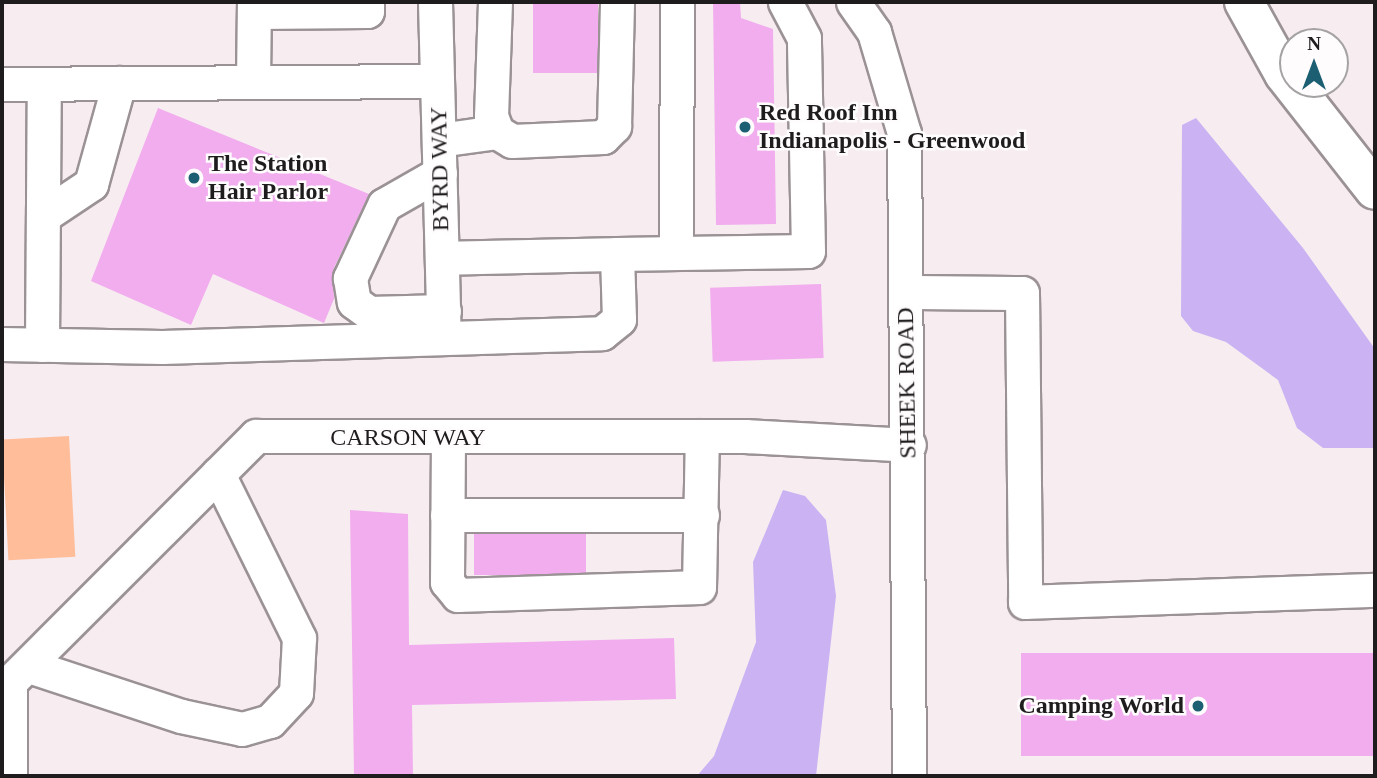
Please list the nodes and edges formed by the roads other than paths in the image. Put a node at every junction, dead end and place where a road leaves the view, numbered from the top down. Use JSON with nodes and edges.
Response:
{"nodes":[{"id":1,"x":367,"y":2,"type":"edge"},
{"id":2,"x":435,"y":2,"type":"edge"},
{"id":3,"x":495,"y":2,"type":"edge"},
{"id":4,"x":617,"y":2,"type":"edge"},
{"id":5,"x":677,"y":2,"type":"edge"},
{"id":6,"x":785,"y":2,"type":"edge"},
{"id":7,"x":853,"y":2,"type":"edge"},
{"id":8,"x":1244,"y":2,"type":"edge"},
{"id":9,"x":254,"y":7,"type":"edge"},
{"id":10,"x":437,"y":80,"type":"junction"},
{"id":11,"x":253,"y":82,"type":"junction"},
{"id":12,"x":119,"y":83,"type":"junction"},
{"id":13,"x":2,"y":84,"type":"edge"},
{"id":14,"x":44,"y":84,"type":"junction"},
{"id":15,"x":497,"y":132,"type":"junction"},
{"id":16,"x":439,"y":140,"type":"junction"},
{"id":17,"x":440,"y":173,"type":"junction"},
{"id":18,"x":1375,"y":190,"type":"edge"},
{"id":19,"x":43,"y":216,"type":"junction"},
{"id":20,"x":676,"y":253,"type":"junction"},
{"id":21,"x":617,"y":254,"type":"junction"},
{"id":22,"x":442,"y":258,"type":"junction"},
{"id":23,"x":906,"y":292,"type":"junction"},
{"id":24,"x":444,"y":324,"type":"junction"},
{"id":25,"x":2,"y":344,"type":"edge"},
{"id":26,"x":42,"y":345,"type":"junction"},
{"id":27,"x":702,"y":436,"type":"junction"},
{"id":28,"x":448,"y":438,"type":"junction"},
{"id":29,"x":909,"y":445,"type":"junction"},
{"id":30,"x":218,"y":474,"type":"junction"},
{"id":31,"x":447,"y":515,"type":"junction"},
{"id":32,"x":702,"y":515,"type":"junction"},
{"id":33,"x":1375,"y":590,"type":"edge"},
{"id":34,"x":13,"y":676,"type":"edge"},
{"id":35,"x":9,"y":776,"type":"edge"},
{"id":36,"x":909,"y":776,"type":"edge"}],
"edges":[{"from":1,"to":9,"type":"street"},
{"from":2,"to":10,"type":"street","name":"BYRD WAY"},
{"from":3,"to":15,"type":"street"},
{"from":4,"to":15,"type":"street"},
{"from":5,"to":20,"type":"street"},
{"from":6,"to":20,"type":"street"},
{"from":7,"to":23,"type":"street","name":"SHEEK ROAD"},
{"from":8,"to":18,"type":"highway"},
{"from":9,"to":11,"type":"street"},
{"from":10,"to":11,"type":"street"},
{"from":10,"to":16,"type":"street","name":"BYRD WAY"},
{"from":11,"to":12,"type":"street"},
{"from":12,"to":14,"type":"street"},
{"from":12,"to":19,"type":"street"},
{"from":13,"to":14,"type":"street"},
{"from":14,"to":19,"type":"street"},
{"from":15,"to":16,"type":"street"},
{"from":16,"to":17,"type":"street","name":"BYRD WAY"},
{"from":17,"to":22,"type":"street","name":"BYRD WAY"},
{"from":17,"to":24,"type":"street"},
{"from":19,"to":26,"type":"street"},
{"from":20,"to":21,"type":"street"},
{"from":21,"to":22,"type":"street"},
{"from":21,"to":24,"type":"street"},
{"from":22,"to":24,"type":"street","name":"BYRD WAY"},
{"from":23,"to":29,"type":"street","name":"SHEEK ROAD"},
{"from":23,"to":33,"type":"street"},
{"from":24,"to":26,"type":"street"},
{"from":25,"to":26,"type":"street"},
{"from":27,"to":28,"type":"street","name":"CARSON WAY"},
{"from":27,"to":29,"type":"street","name":"CARSON WAY"},
{"from":27,"to":32,"type":"street"},
{"from":28,"to":30,"type":"street","name":"CARSON WAY"},
{"from":28,"to":31,"type":"street"},
{"from":29,"to":36,"type":"street","name":"SHEEK ROAD"},
{"from":30,"to":34,"type":"street","name":"CARSON WAY"},
{"from":30,"to":34,"type":"street"},
{"from":31,"to":32,"type":"street"},
{"from":31,"to":32,"type":"street"},
{"from":34,"to":35,"type":"street"}]}
